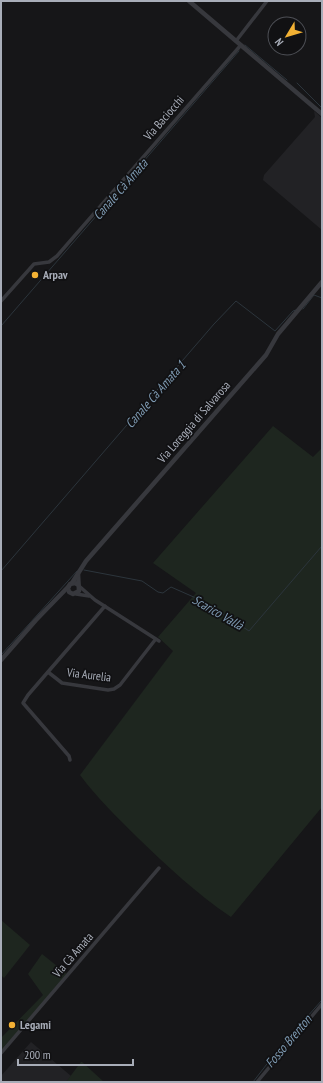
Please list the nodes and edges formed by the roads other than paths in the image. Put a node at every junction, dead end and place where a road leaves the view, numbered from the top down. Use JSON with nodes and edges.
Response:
{"nodes":[{"id":1,"x":189,"y":1,"type":"edge"},
{"id":2,"x":267,"y":1,"type":"edge"},
{"id":3,"x":236,"y":41,"type":"junction"},
{"id":4,"x":241,"y":45,"type":"junction"},
{"id":5,"x":322,"y":114,"type":"edge"},
{"id":6,"x":322,"y":282,"type":"edge"},
{"id":7,"x":1,"y":300,"type":"edge"},
{"id":8,"x":79,"y":572,"type":"junction"},
{"id":9,"x":70,"y":585,"type":"junction"},
{"id":10,"x":79,"y":586,"type":"junction"},
{"id":11,"x":74,"y":594,"type":"junction"},
{"id":12,"x":90,"y":596,"type":"junction"},
{"id":13,"x":57,"y":599,"type":"junction"},
{"id":14,"x":105,"y":606,"type":"junction"},
{"id":15,"x":1,"y":660,"type":"edge"},
{"id":16,"x":48,"y":672,"type":"junction"},
{"id":17,"x":70,"y":760,"type":"dead end"},
{"id":18,"x":159,"y":868,"type":"dead end"},
{"id":19,"x":322,"y":1004,"type":"edge"},
{"id":20,"x":1,"y":1053,"type":"edge"},
{"id":21,"x":257,"y":1082,"type":"edge"}],
"edges":[{"from":1,"to":3,"type":"street"},
{"from":2,"to":3,"type":"street"},
{"from":3,"to":4,"type":"street"},
{"from":4,"to":5,"type":"street"},
{"from":4,"to":7,"type":"street","name":"Via Baciocchi"},
{"from":6,"to":8,"type":"street","name":"Via Loreggia di Salvarosa"},
{"from":8,"to":9,"type":"street","name":"Via Loreggia di Salvarosa"},
{"from":8,"to":10,"type":"street"},
{"from":9,"to":10,"type":"street"},
{"from":9,"to":11,"type":"street"},
{"from":9,"to":13,"type":"street","name":"Via Loreggia di Salvarosa"},
{"from":10,"to":11,"type":"street"},
{"from":10,"to":12,"type":"street"},
{"from":11,"to":12,"type":"street"},
{"from":11,"to":13,"type":"street","name":"Via Loreggia di Salvarosa"},
{"from":12,"to":14,"type":"street"},
{"from":13,"to":15,"type":"street","name":"Via Loreggia di Salvarosa"},
{"from":14,"to":16,"type":"street","name":"Via Aurelia"},
{"from":14,"to":16,"type":"street","name":"Via Aurelia"},
{"from":16,"to":17,"type":"street","name":"Via Aurelia"},
{"from":18,"to":20,"type":"street","name":"Via Cà Amata"},
{"from":19,"to":21,"type":"street"}]}
